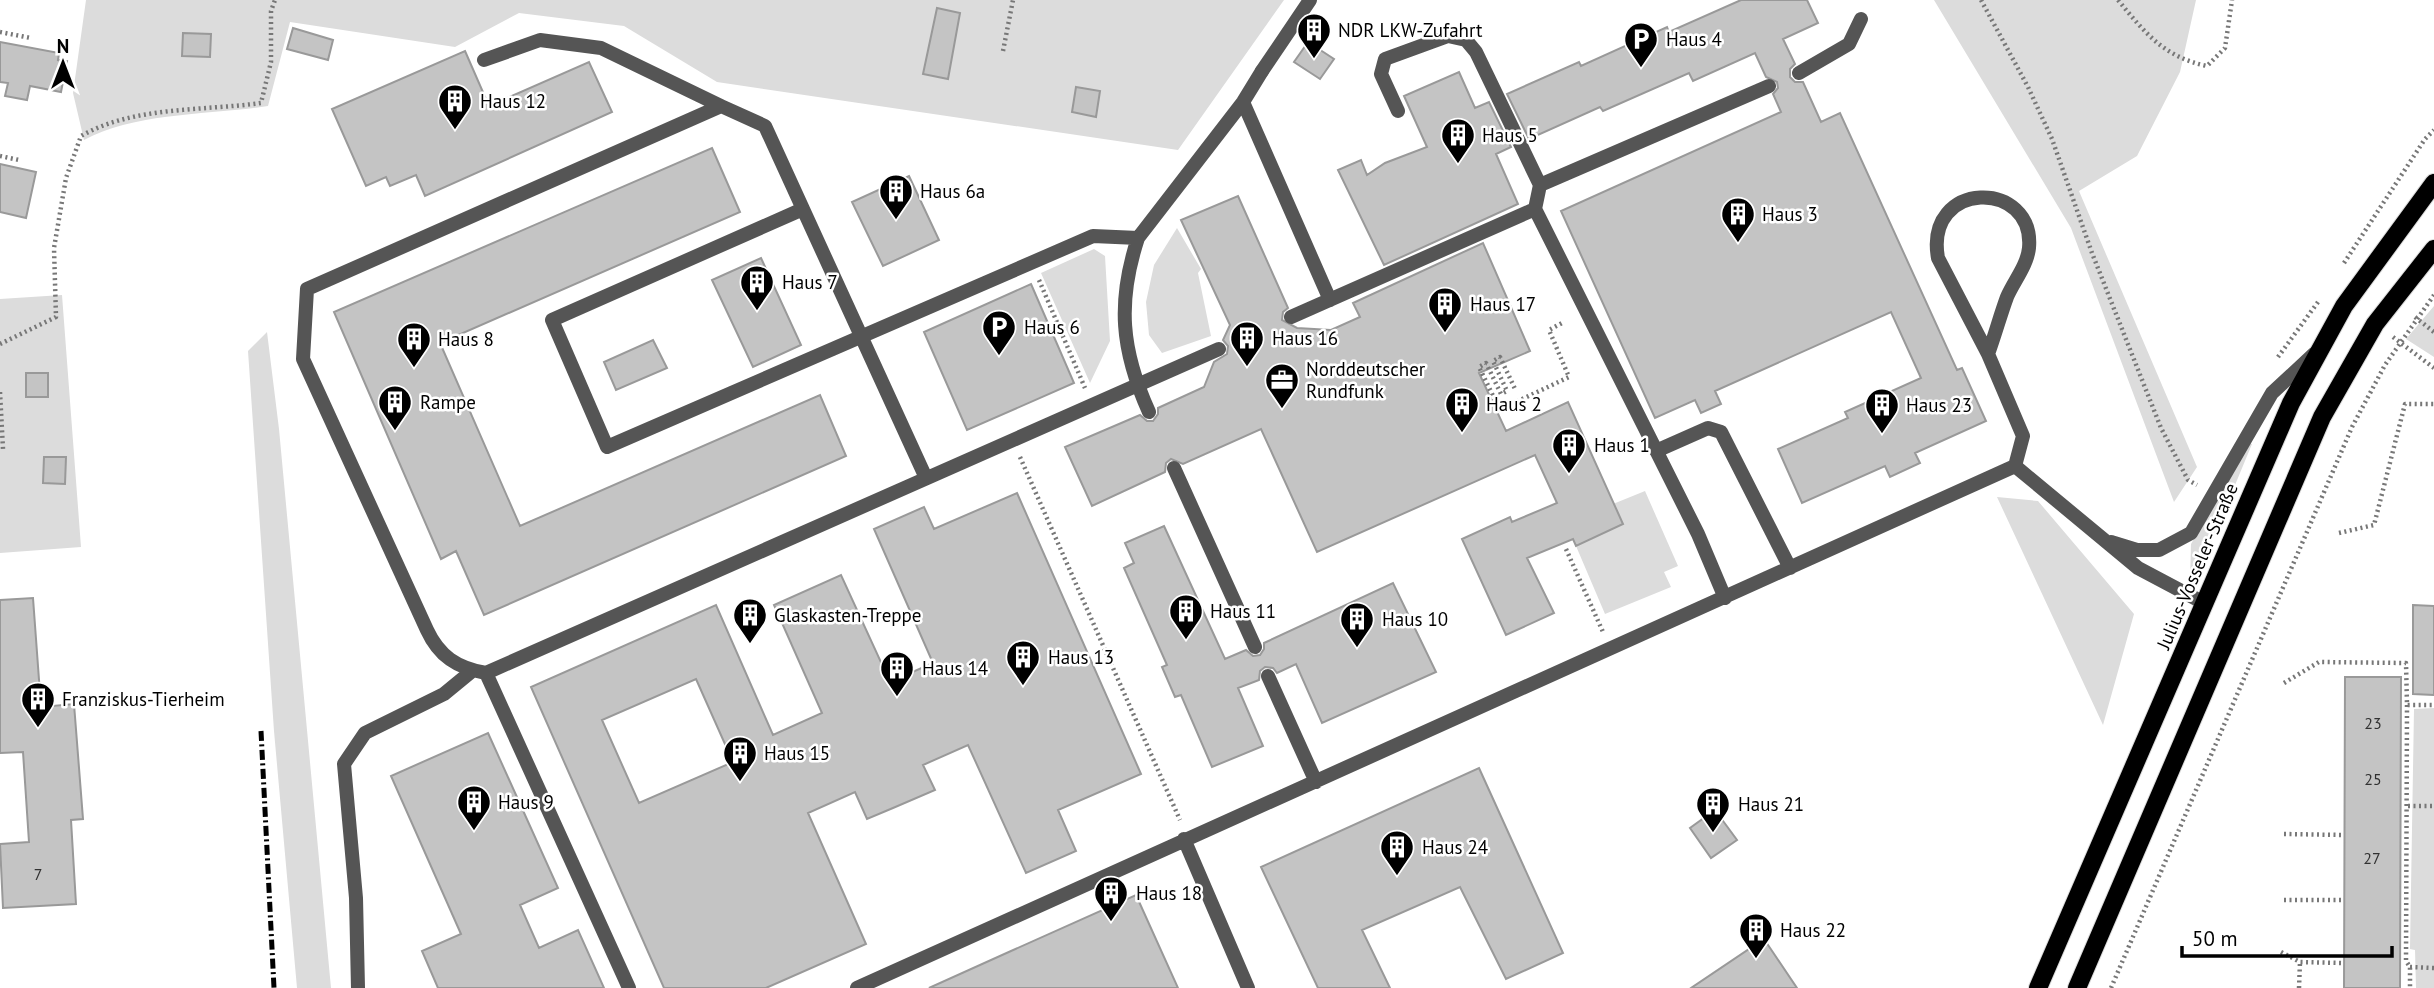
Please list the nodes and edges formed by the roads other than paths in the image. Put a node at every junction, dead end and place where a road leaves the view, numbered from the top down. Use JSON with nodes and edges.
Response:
{"nodes":[{"id":1,"x":1310,"y":0,"type":"edge"},
{"id":2,"x":1861,"y":19,"type":"dead end"},
{"id":3,"x":484,"y":60,"type":"dead end"},
{"id":4,"x":1799,"y":73,"type":"dead end"},
{"id":5,"x":1769,"y":86,"type":"dead end"},
{"id":6,"x":1243,"y":102,"type":"junction"},
{"id":7,"x":721,"y":106,"type":"junction"},
{"id":8,"x":1398,"y":111,"type":"dead end"},
{"id":9,"x":2434,"y":183,"type":"edge"},
{"id":10,"x":1540,"y":185,"type":"junction"},
{"id":11,"x":803,"y":209,"type":"junction"},
{"id":12,"x":1535,"y":209,"type":"junction"},
{"id":13,"x":1138,"y":238,"type":"junction"},
{"id":14,"x":2434,"y":249,"type":"edge"},
{"id":15,"x":1330,"y":300,"type":"junction"},
{"id":16,"x":1292,"y":317,"type":"dead end"},
{"id":17,"x":861,"y":336,"type":"junction"},
{"id":18,"x":1219,"y":349,"type":"dead end"},
{"id":19,"x":2318,"y":350,"type":"junction"},
{"id":20,"x":1988,"y":354,"type":"junction"},
{"id":21,"x":1137,"y":385,"type":"junction"},
{"id":22,"x":1149,"y":412,"type":"dead end"},
{"id":23,"x":1656,"y":451,"type":"junction"},
{"id":24,"x":2015,"y":466,"type":"junction"},
{"id":25,"x":1174,"y":468,"type":"dead end"},
{"id":26,"x":926,"y":478,"type":"junction"},
{"id":27,"x":2105,"y":540,"type":"junction"},
{"id":28,"x":1790,"y":568,"type":"junction"},
{"id":29,"x":1725,"y":598,"type":"junction"},
{"id":30,"x":2204,"y":603,"type":"junction"},
{"id":31,"x":1255,"y":647,"type":"dead end"},
{"id":32,"x":479,"y":672,"type":"junction"},
{"id":33,"x":1268,"y":676,"type":"dead end"},
{"id":34,"x":1316,"y":782,"type":"junction"},
{"id":35,"x":1184,"y":839,"type":"junction"},
{"id":36,"x":358,"y":988,"type":"edge"},
{"id":37,"x":629,"y":988,"type":"edge"},
{"id":38,"x":857,"y":988,"type":"edge"},
{"id":39,"x":1248,"y":988,"type":"edge"},
{"id":40,"x":2038,"y":988,"type":"edge"},
{"id":41,"x":2077,"y":988,"type":"edge"}],
"edges":[{"from":1,"to":6,"type":"street"},
{"from":2,"to":4,"type":"street"},
{"from":3,"to":7,"type":"street"},
{"from":5,"to":10,"type":"street"},
{"from":6,"to":13,"type":"street"},
{"from":6,"to":15,"type":"street"},
{"from":7,"to":11,"type":"street"},
{"from":7,"to":32,"type":"street"},
{"from":8,"to":10,"type":"street"},
{"from":9,"to":19,"type":"main road","name":"Julius-Vosseler-Straße"},
{"from":10,"to":12,"type":"street"},
{"from":11,"to":17,"type":"street"},
{"from":11,"to":17,"type":"street"},
{"from":12,"to":15,"type":"street"},
{"from":12,"to":23,"type":"street"},
{"from":13,"to":17,"type":"street"},
{"from":13,"to":21,"type":"street"},
{"from":14,"to":41,"type":"main road"},
{"from":15,"to":16,"type":"street"},
{"from":17,"to":26,"type":"street"},
{"from":18,"to":21,"type":"street"},
{"from":19,"to":27,"type":"street"},
{"from":19,"to":30,"type":"main road","name":"Julius-Vosseler-Straße"},
{"from":20,"to":20,"type":"street"},
{"from":20,"to":24,"type":"street"},
{"from":21,"to":22,"type":"street"},
{"from":21,"to":26,"type":"street"},
{"from":23,"to":28,"type":"street"},
{"from":23,"to":29,"type":"street"},
{"from":24,"to":27,"type":"street"},
{"from":24,"to":28,"type":"street"},
{"from":25,"to":31,"type":"street"},
{"from":26,"to":32,"type":"street"},
{"from":27,"to":30,"type":"street"},
{"from":28,"to":29,"type":"street"},
{"from":29,"to":34,"type":"street"},
{"from":30,"to":40,"type":"main road","name":"Julius-Vosseler-Straße"},
{"from":32,"to":36,"type":"street"},
{"from":32,"to":37,"type":"street"},
{"from":33,"to":34,"type":"street"},
{"from":34,"to":35,"type":"street"},
{"from":35,"to":38,"type":"street"},
{"from":35,"to":39,"type":"street"}]}
